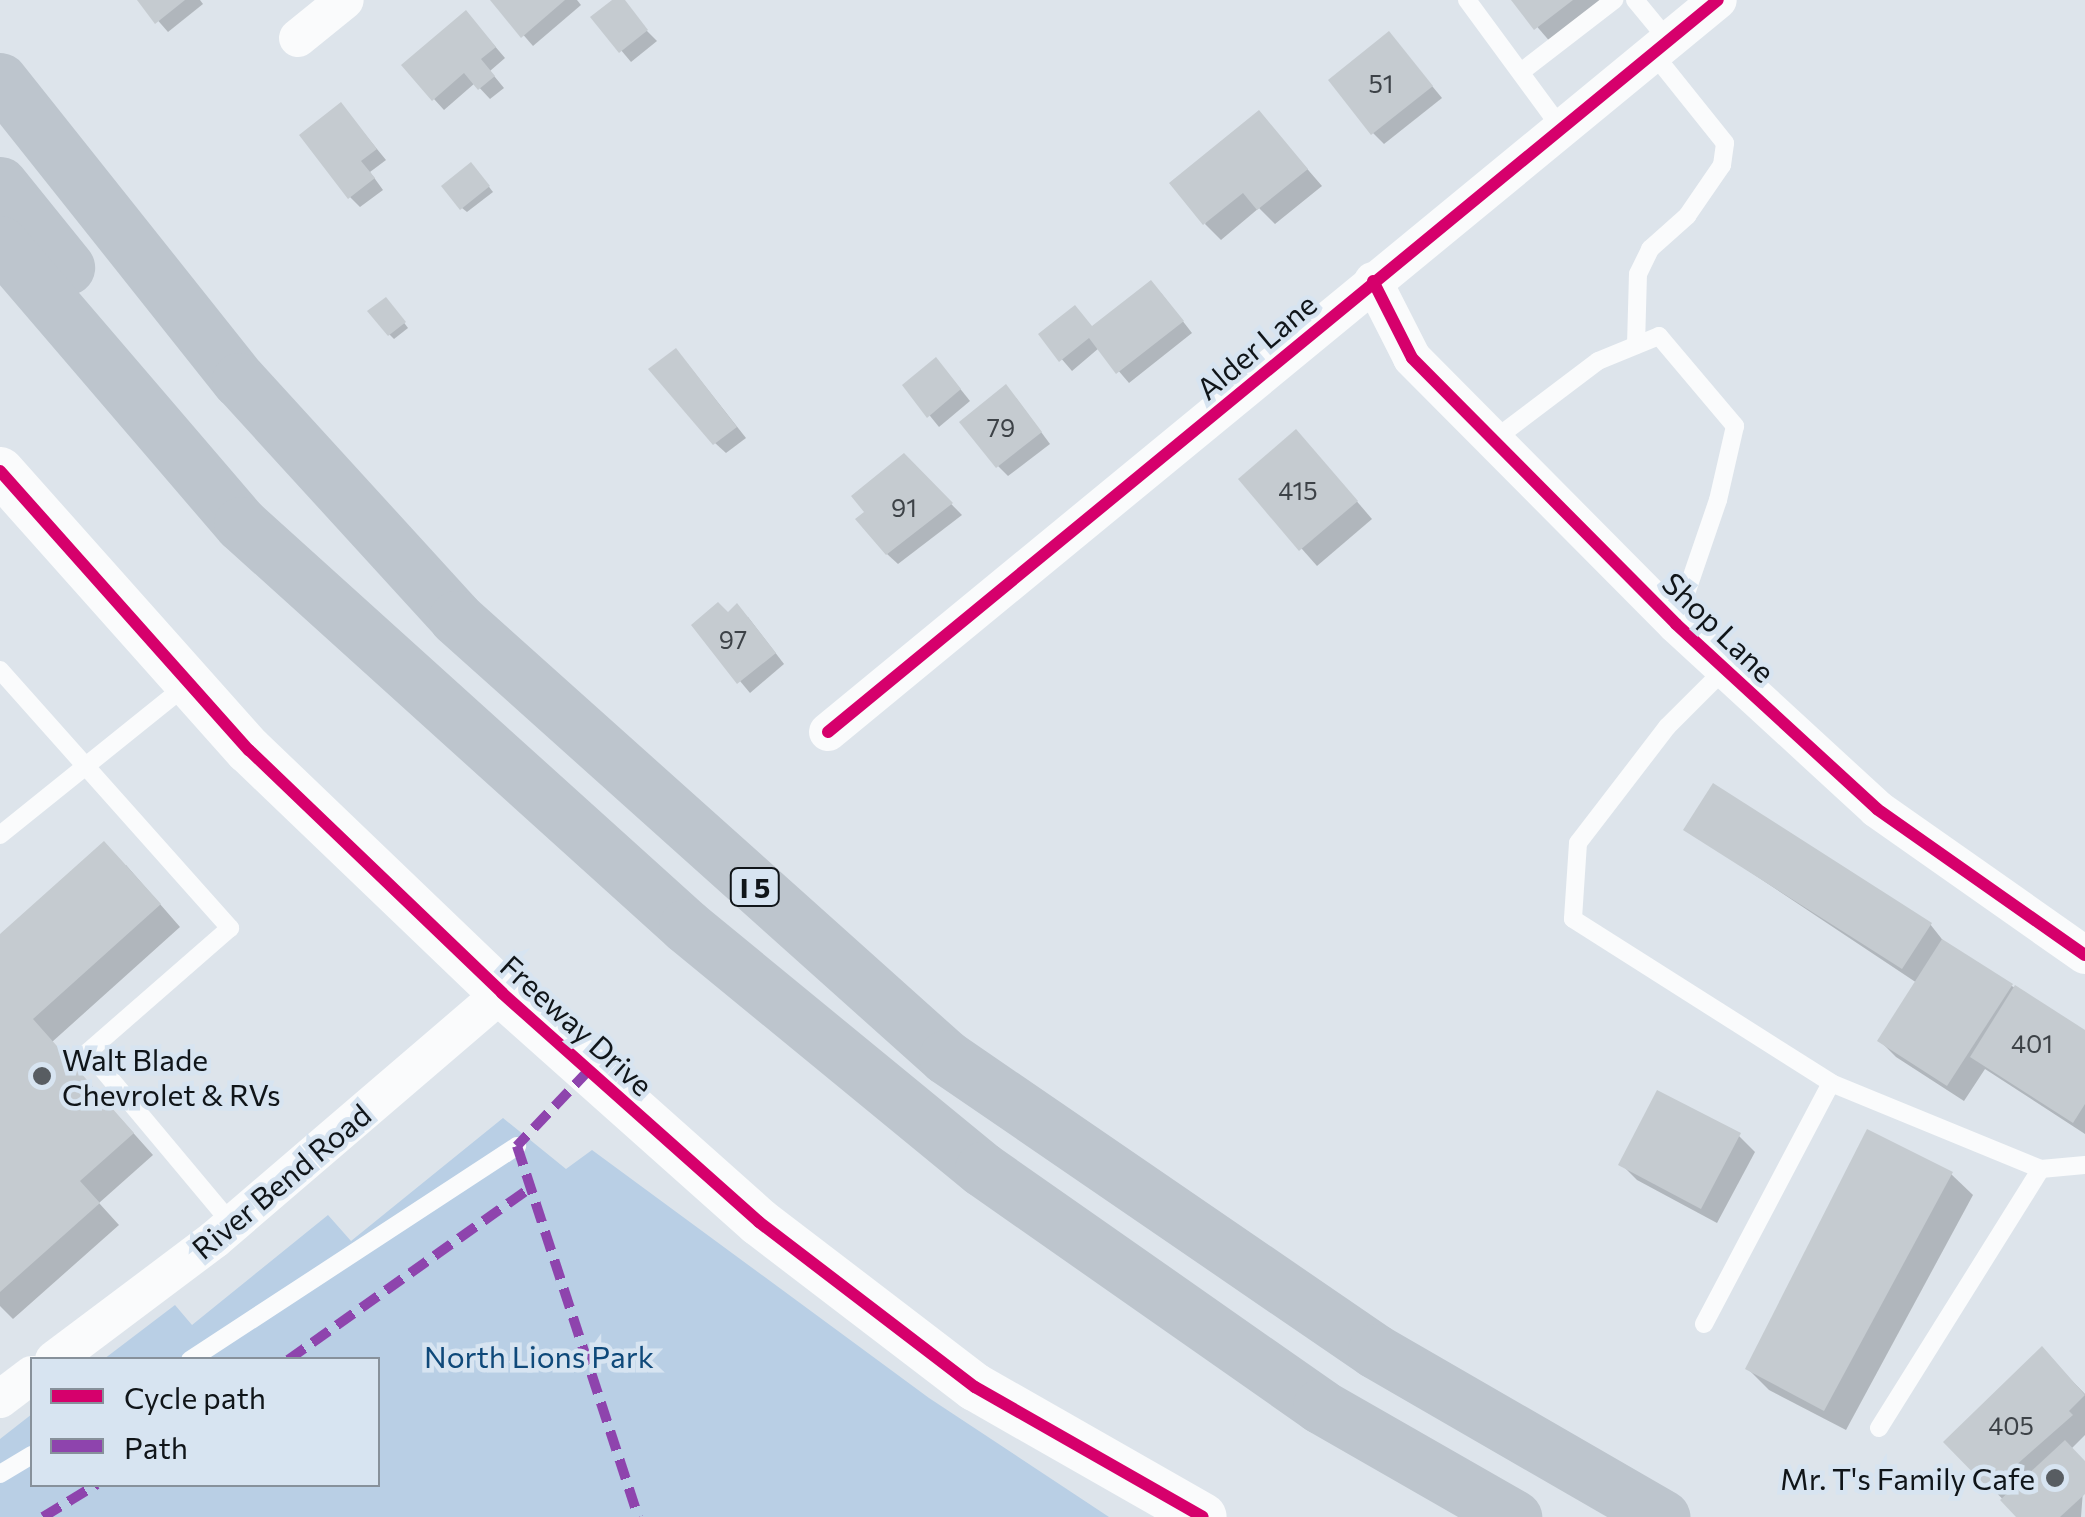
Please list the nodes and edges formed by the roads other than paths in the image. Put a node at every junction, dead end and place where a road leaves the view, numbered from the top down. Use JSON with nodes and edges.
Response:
{"nodes":[{"id":1,"x":345,"y":0,"type":"edge"},
{"id":2,"x":1466,"y":0,"type":"edge"},
{"id":3,"x":1614,"y":0,"type":"edge"},
{"id":4,"x":1636,"y":0,"type":"edge"},
{"id":5,"x":1718,"y":0,"type":"edge"},
{"id":6,"x":298,"y":38,"type":"dead end"},
{"id":7,"x":1660,"y":46,"type":"junction"},
{"id":8,"x":1521,"y":72,"type":"junction"},
{"id":9,"x":0,"y":80,"type":"edge"},
{"id":10,"x":1561,"y":128,"type":"junction"},
{"id":11,"x":0,"y":184,"type":"edge"},
{"id":12,"x":0,"y":242,"type":"edge"},
{"id":13,"x":1373,"y":281,"type":"junction"},
{"id":14,"x":1636,"y":345,"type":"junction"},
{"id":15,"x":1494,"y":438,"type":"junction"},
{"id":16,"x":0,"y":470,"type":"edge"},
{"id":17,"x":1676,"y":624,"type":"junction"},
{"id":18,"x":1725,"y":669,"type":"junction"},
{"id":19,"x":0,"y":670,"type":"edge"},
{"id":20,"x":188,"y":684,"type":"junction"},
{"id":21,"x":828,"y":732,"type":"dead end"},
{"id":22,"x":500,"y":760,"type":"junction"},
{"id":23,"x":85,"y":766,"type":"junction"},
{"id":24,"x":0,"y":835,"type":"edge"},
{"id":25,"x":2085,"y":954,"type":"edge"},
{"id":26,"x":502,"y":993,"type":"junction"},
{"id":27,"x":1831,"y":1082,"type":"junction"},
{"id":28,"x":516,"y":1146,"type":"dead end"},
{"id":29,"x":2085,"y":1165,"type":"edge"},
{"id":30,"x":2041,"y":1169,"type":"junction"},
{"id":31,"x":232,"y":1224,"type":"junction"},
{"id":32,"x":1704,"y":1324,"type":"dead end"},
{"id":33,"x":58,"y":1357,"type":"edge"},
{"id":34,"x":195,"y":1357,"type":"edge"},
{"id":35,"x":30,"y":1376,"type":"edge"},
{"id":36,"x":0,"y":1399,"type":"edge"},
{"id":37,"x":1879,"y":1428,"type":"dead end"},
{"id":38,"x":30,"y":1456,"type":"edge"},
{"id":39,"x":0,"y":1474,"type":"edge"},
{"id":40,"x":1203,"y":1517,"type":"edge"},
{"id":41,"x":1514,"y":1517,"type":"edge"},
{"id":42,"x":1662,"y":1517,"type":"edge"}],
"edges":[{"from":1,"to":6,"type":"street"},
{"from":2,"to":8,"type":"lane"},
{"from":3,"to":8,"type":"lane"},
{"from":4,"to":7,"type":"lane"},
{"from":5,"to":7,"type":"street","name":"Alder Lane"},
{"from":7,"to":10,"type":"street","name":"Alder Lane"},
{"from":7,"to":14,"type":"lane"},
{"from":8,"to":10,"type":"lane"},
{"from":9,"to":42,"type":"highway","number":"I 5"},
{"from":10,"to":13,"type":"street","name":"Alder Lane"},
{"from":11,"to":22,"type":"highway","number":"I 5"},
{"from":12,"to":22,"type":"highway"},
{"from":13,"to":15,"type":"street","name":"Shop Lane"},
{"from":13,"to":21,"type":"street","name":"Alder Lane"},
{"from":14,"to":15,"type":"lane"},
{"from":14,"to":17,"type":"lane"},
{"from":15,"to":17,"type":"street","name":"Shop Lane"},
{"from":16,"to":20,"type":"street","name":"Freeway Drive"},
{"from":17,"to":18,"type":"street","name":"Shop Lane"},
{"from":18,"to":25,"type":"street","name":"Shop Lane"},
{"from":18,"to":27,"type":"lane"},
{"from":19,"to":23,"type":"lane"},
{"from":20,"to":23,"type":"lane"},
{"from":20,"to":26,"type":"street","name":"Freeway Drive"},
{"from":22,"to":41,"type":"highway","number":"I 5"},
{"from":23,"to":24,"type":"lane"},
{"from":23,"to":31,"type":"lane"},
{"from":26,"to":31,"type":"street","name":"River Bend Road"},
{"from":26,"to":40,"type":"street","name":"Freeway Drive"},
{"from":27,"to":30,"type":"lane"},
{"from":27,"to":32,"type":"lane"},
{"from":28,"to":34,"type":"lane"},
{"from":29,"to":30,"type":"lane"},
{"from":30,"to":37,"type":"lane"},
{"from":31,"to":33,"type":"street","name":"River Bend Road"},
{"from":35,"to":36,"type":"street"},
{"from":38,"to":39,"type":"lane"}]}
